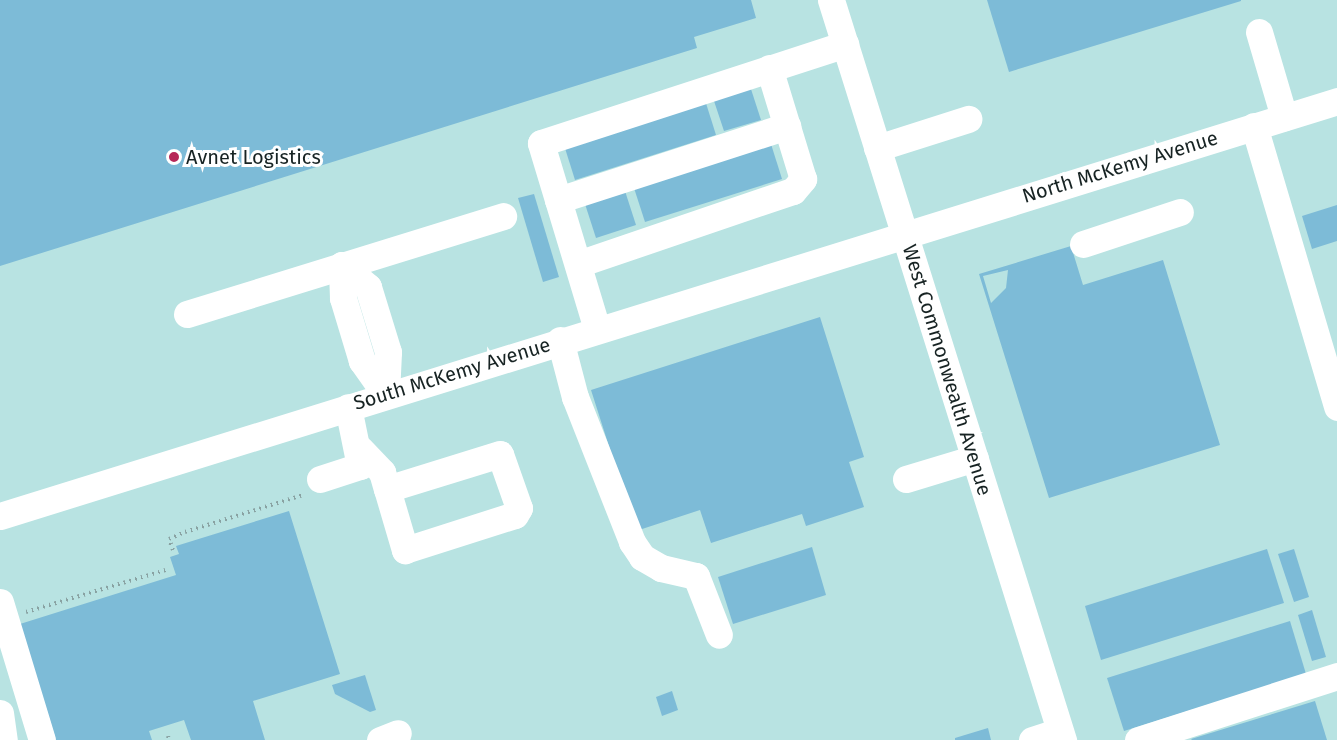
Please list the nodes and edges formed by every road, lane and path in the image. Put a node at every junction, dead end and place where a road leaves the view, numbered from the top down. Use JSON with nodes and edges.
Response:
{"nodes":[{"id":1,"x":831,"y":0,"type":"edge"},
{"id":2,"x":1259,"y":32,"type":"dead end"},
{"id":3,"x":845,"y":44,"type":"junction"},
{"id":4,"x":769,"y":68,"type":"junction"},
{"id":5,"x":1337,"y":101,"type":"edge"},
{"id":6,"x":1284,"y":117,"type":"junction"},
{"id":7,"x":968,"y":119,"type":"dead end"},
{"id":8,"x":787,"y":126,"type":"junction"},
{"id":9,"x":1254,"y":126,"type":"junction"},
{"id":10,"x":877,"y":148,"type":"junction"},
{"id":11,"x":558,"y":200,"type":"junction"},
{"id":12,"x":1180,"y":212,"type":"dead end"},
{"id":13,"x":503,"y":216,"type":"dead end"},
{"id":14,"x":904,"y":232,"type":"junction"},
{"id":15,"x":1083,"y":244,"type":"dead end"},
{"id":16,"x":578,"y":264,"type":"junction"},
{"id":17,"x":342,"y":265,"type":"junction"},
{"id":18,"x":187,"y":314,"type":"dead end"},
{"id":19,"x":597,"y":328,"type":"junction"},
{"id":20,"x":560,"y":340,"type":"junction"},
{"id":21,"x":386,"y":395,"type":"junction"},
{"id":22,"x":348,"y":407,"type":"junction"},
{"id":23,"x":1337,"y":407,"type":"edge"},
{"id":24,"x":360,"y":448,"type":"junction"},
{"id":25,"x":975,"y":458,"type":"junction"},
{"id":26,"x":906,"y":480,"type":"dead end"},
{"id":27,"x":312,"y":482,"type":"joint"},
{"id":28,"x":387,"y":489,"type":"junction"},
{"id":29,"x":0,"y":516,"type":"edge"},
{"id":30,"x":173,"y":550,"type":"dead end"},
{"id":31,"x":169,"y":569,"type":"dead end"},
{"id":32,"x":5,"y":598,"type":"edge"},
{"id":33,"x":719,"y":635,"type":"dead end"},
{"id":34,"x":1337,"y":676,"type":"edge"},
{"id":35,"x":0,"y":713,"type":"edge"},
{"id":36,"x":1061,"y":735,"type":"edge"},
{"id":37,"x":4,"y":740,"type":"edge"},
{"id":38,"x":42,"y":740,"type":"edge"},
{"id":39,"x":1032,"y":740,"type":"edge"},
{"id":40,"x":1137,"y":740,"type":"edge"}],
"edges":[{"from":1,"to":3,"type":"street","name":"West Commonwealth Avenue"},
{"from":2,"to":6,"type":"street"},
{"from":3,"to":4,"type":"street"},
{"from":3,"to":10,"type":"street","name":"West Commonwealth Avenue"},
{"from":4,"to":8,"type":"street"},
{"from":4,"to":11,"type":"street"},
{"from":5,"to":6,"type":"street","name":"North McKemy Avenue"},
{"from":6,"to":9,"type":"street","name":"North McKemy Avenue"},
{"from":7,"to":10,"type":"street"},
{"from":8,"to":11,"type":"street"},
{"from":8,"to":16,"type":"street"},
{"from":9,"to":14,"type":"street","name":"North McKemy Avenue"},
{"from":9,"to":23,"type":"street"},
{"from":10,"to":14,"type":"street","name":"West Commonwealth Avenue"},
{"from":11,"to":16,"type":"street"},
{"from":12,"to":15,"type":"street"},
{"from":13,"to":17,"type":"street"},
{"from":14,"to":19,"type":"street","name":"South McKemy Avenue"},
{"from":14,"to":25,"type":"street","name":"West Commonwealth Avenue"},
{"from":16,"to":19,"type":"street"},
{"from":17,"to":18,"type":"street"},
{"from":17,"to":21,"type":"street"},
{"from":19,"to":20,"type":"street","name":"South McKemy Avenue"},
{"from":20,"to":21,"type":"street","name":"South McKemy Avenue"},
{"from":20,"to":33,"type":"street"},
{"from":21,"to":22,"type":"street","name":"South McKemy Avenue"},
{"from":22,"to":24,"type":"street"},
{"from":22,"to":29,"type":"street","name":"South McKemy Avenue"},
{"from":24,"to":27,"type":"street"},
{"from":24,"to":28,"type":"street"},
{"from":25,"to":26,"type":"street"},
{"from":25,"to":36,"type":"street","name":"West Commonwealth Avenue"},
{"from":27,"to":30,"type":"path"},
{"from":28,"to":28,"type":"street"},
{"from":31,"to":32,"type":"path"},
{"from":32,"to":38,"type":"street"},
{"from":34,"to":40,"type":"street"},
{"from":35,"to":37,"type":"street"},
{"from":36,"to":39,"type":"street"}]}
